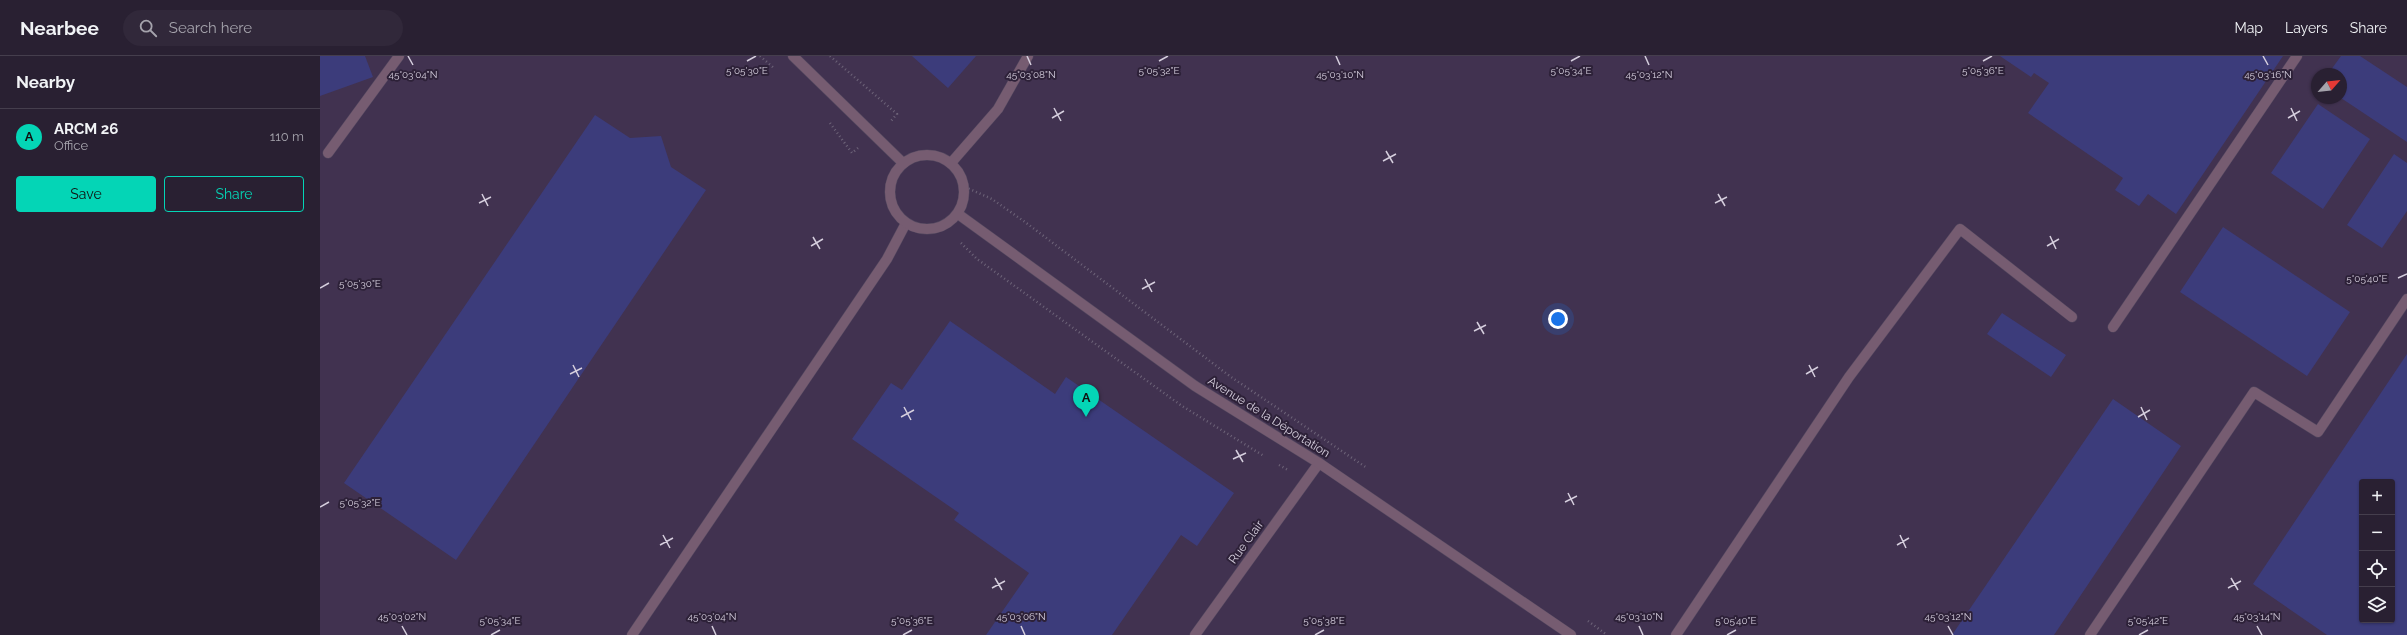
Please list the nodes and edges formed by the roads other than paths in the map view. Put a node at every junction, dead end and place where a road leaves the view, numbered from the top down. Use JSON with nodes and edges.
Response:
{"nodes":[{"id":1,"x":399,"y":56,"type":"edge"},
{"id":2,"x":793,"y":56,"type":"edge"},
{"id":3,"x":1028,"y":56,"type":"edge"},
{"id":4,"x":2297,"y":56,"type":"edge"},
{"id":5,"x":328,"y":153,"type":"dead end"},
{"id":6,"x":903,"y":163,"type":"junction"},
{"id":7,"x":951,"y":163,"type":"junction"},
{"id":8,"x":958,"y":214,"type":"junction"},
{"id":9,"x":906,"y":223,"type":"junction"},
{"id":10,"x":2407,"y":299,"type":"edge"},
{"id":11,"x":2072,"y":317,"type":"dead end"},
{"id":12,"x":2113,"y":327,"type":"dead end"},
{"id":13,"x":1319,"y":463,"type":"junction"},
{"id":14,"x":632,"y":635,"type":"edge"},
{"id":15,"x":1195,"y":635,"type":"edge"},
{"id":16,"x":1571,"y":635,"type":"edge"},
{"id":17,"x":1676,"y":635,"type":"edge"},
{"id":18,"x":2090,"y":635,"type":"edge"}],
"edges":[{"from":1,"to":5,"type":"street"},
{"from":2,"to":6,"type":"street"},
{"from":3,"to":7,"type":"street"},
{"from":4,"to":12,"type":"street"},
{"from":6,"to":7,"type":"street"},
{"from":6,"to":9,"type":"street"},
{"from":7,"to":8,"type":"street"},
{"from":8,"to":9,"type":"street"},
{"from":8,"to":13,"type":"street","name":"Avenue de la Déportation"},
{"from":9,"to":14,"type":"street"},
{"from":10,"to":18,"type":"street"},
{"from":11,"to":17,"type":"street"},
{"from":13,"to":15,"type":"street","name":"Rue Clair"},
{"from":13,"to":16,"type":"street","name":"Avenue de la Déportation"}]}
